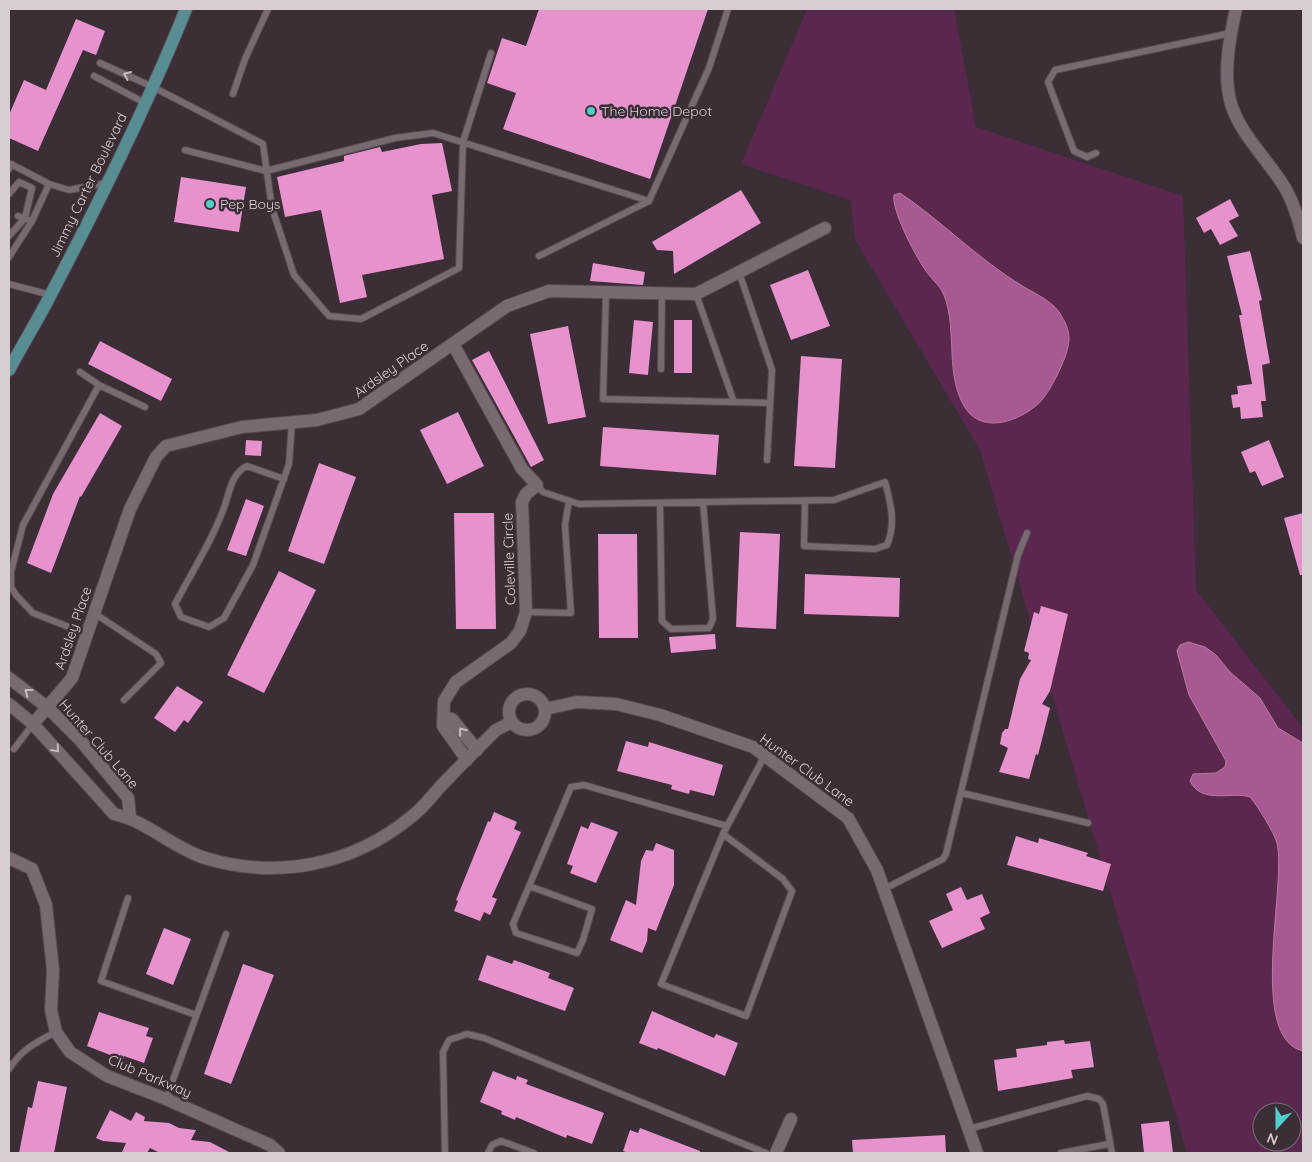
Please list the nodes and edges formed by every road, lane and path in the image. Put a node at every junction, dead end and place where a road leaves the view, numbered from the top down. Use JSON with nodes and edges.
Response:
{"nodes":[{"id":1,"x":186,"y":9,"type":"edge"},
{"id":2,"x":268,"y":9,"type":"edge"},
{"id":3,"x":728,"y":9,"type":"edge"},
{"id":4,"x":1236,"y":9,"type":"edge"},
{"id":5,"x":1231,"y":33,"type":"junction"},
{"id":6,"x":491,"y":53,"type":"dead end"},
{"id":7,"x":100,"y":63,"type":"dead end"},
{"id":8,"x":94,"y":76,"type":"dead end"},
{"id":9,"x":153,"y":87,"type":"junction"},
{"id":10,"x":233,"y":94,"type":"dead end"},
{"id":11,"x":146,"y":103,"type":"junction"},
{"id":12,"x":463,"y":142,"type":"junction"},
{"id":13,"x":185,"y":150,"type":"dead end"},
{"id":14,"x":1096,"y":153,"type":"dead end"},
{"id":15,"x":9,"y":168,"type":"edge"},
{"id":16,"x":266,"y":171,"type":"junction"},
{"id":17,"x":106,"y":183,"type":"junction"},
{"id":18,"x":49,"y":184,"type":"junction"},
{"id":19,"x":10,"y":195,"type":"edge"},
{"id":20,"x":26,"y":200,"type":"dead end"},
{"id":21,"x":649,"y":201,"type":"junction"},
{"id":22,"x":18,"y":216,"type":"dead end"},
{"id":23,"x":28,"y":219,"type":"junction"},
{"id":24,"x":825,"y":228,"type":"dead end"},
{"id":25,"x":9,"y":233,"type":"edge"},
{"id":26,"x":1303,"y":238,"type":"edge"},
{"id":27,"x":539,"y":256,"type":"dead end"},
{"id":28,"x":9,"y":257,"type":"edge"},
{"id":29,"x":739,"y":272,"type":"junction"},
{"id":30,"x":9,"y":284,"type":"edge"},
{"id":31,"x":606,"y":293,"type":"junction"},
{"id":32,"x":662,"y":294,"type":"junction"},
{"id":33,"x":696,"y":294,"type":"junction"},
{"id":34,"x":51,"y":295,"type":"junction"},
{"id":35,"x":453,"y":344,"type":"junction"},
{"id":36,"x":661,"y":369,"type":"dead end"},
{"id":37,"x":9,"y":370,"type":"edge"},
{"id":38,"x":80,"y":372,"type":"dead end"},
{"id":39,"x":99,"y":385,"type":"junction"},
{"id":40,"x":734,"y":402,"type":"junction"},
{"id":41,"x":770,"y":403,"type":"junction"},
{"id":42,"x":145,"y":407,"type":"dead end"},
{"id":43,"x":292,"y":421,"type":"junction"},
{"id":44,"x":766,"y":460,"type":"dead end"},
{"id":45,"x":284,"y":479,"type":"junction"},
{"id":46,"x":537,"y":486,"type":"junction"},
{"id":47,"x":569,"y":501,"type":"junction"},
{"id":48,"x":805,"y":501,"type":"junction"},
{"id":49,"x":703,"y":502,"type":"junction"},
{"id":50,"x":660,"y":503,"type":"junction"},
{"id":51,"x":1027,"y":533,"type":"dead end"},
{"id":52,"x":526,"y":612,"type":"junction"},
{"id":53,"x":94,"y":613,"type":"junction"},
{"id":54,"x":87,"y":634,"type":"junction"},
{"id":55,"x":9,"y":678,"type":"edge"},
{"id":56,"x":124,"y":700,"type":"dead end"},
{"id":57,"x":9,"y":704,"type":"edge"},
{"id":58,"x":47,"y":707,"type":"junction"},
{"id":59,"x":545,"y":708,"type":"junction"},
{"id":60,"x":444,"y":717,"type":"junction"},
{"id":61,"x":512,"y":722,"type":"junction"},
{"id":62,"x":33,"y":724,"type":"junction"},
{"id":63,"x":14,"y":749,"type":"dead end"},
{"id":64,"x":477,"y":750,"type":"junction"},
{"id":65,"x":765,"y":755,"type":"junction"},
{"id":66,"x":467,"y":760,"type":"junction"},
{"id":67,"x":962,"y":793,"type":"junction"},
{"id":68,"x":130,"y":817,"type":"junction"},
{"id":69,"x":1088,"y":823,"type":"dead end"},
{"id":70,"x":727,"y":826,"type":"junction"},
{"id":71,"x":723,"y":834,"type":"junction"},
{"id":72,"x":9,"y":858,"type":"edge"},
{"id":73,"x":529,"y":886,"type":"junction"},
{"id":74,"x":884,"y":889,"type":"junction"},
{"id":75,"x":128,"y":898,"type":"dead end"},
{"id":76,"x":226,"y":934,"type":"dead end"},
{"id":77,"x":196,"y":1015,"type":"junction"},
{"id":78,"x":56,"y":1032,"type":"junction"},
{"id":79,"x":9,"y":1069,"type":"edge"},
{"id":80,"x":166,"y":1099,"type":"junction"},
{"id":81,"x":791,"y":1119,"type":"dead end"},
{"id":82,"x":969,"y":1129,"type":"junction"},
{"id":83,"x":1109,"y":1144,"type":"junction"},
{"id":84,"x":279,"y":1153,"type":"edge"},
{"id":85,"x":445,"y":1153,"type":"edge"},
{"id":86,"x":488,"y":1153,"type":"edge"},
{"id":87,"x":534,"y":1153,"type":"edge"},
{"id":88,"x":766,"y":1153,"type":"edge"},
{"id":89,"x":776,"y":1153,"type":"edge"},
{"id":90,"x":977,"y":1153,"type":"edge"},
{"id":91,"x":1061,"y":1153,"type":"edge"},
{"id":92,"x":1112,"y":1153,"type":"edge"}],
"edges":[{"from":1,"to":9,"type":"main road","name":"Jimmy Carter Boulevard"},
{"from":2,"to":10,"type":"lane"},
{"from":3,"to":21,"type":"lane"},
{"from":4,"to":5,"type":"street"},
{"from":5,"to":14,"type":"lane"},
{"from":5,"to":26,"type":"street"},
{"from":6,"to":12,"type":"lane"},
{"from":9,"to":7,"type":"lane","one_way":true},
{"from":8,"to":11,"type":"lane"},
{"from":9,"to":11,"type":"main road","name":"Jimmy Carter Boulevard"},
{"from":9,"to":16,"type":"lane"},
{"from":11,"to":17,"type":"main road","name":"Jimmy Carter Boulevard"},
{"from":12,"to":16,"type":"lane"},
{"from":12,"to":16,"type":"lane"},
{"from":12,"to":21,"type":"lane"},
{"from":13,"to":16,"type":"lane"},
{"from":15,"to":18,"type":"lane"},
{"from":17,"to":18,"type":"lane"},
{"from":17,"to":34,"type":"main road","name":"Jimmy Carter Boulevard"},
{"from":18,"to":23,"type":"lane"},
{"from":19,"to":23,"type":"lane"},
{"from":20,"to":23,"type":"lane"},
{"from":21,"to":27,"type":"lane"},
{"from":22,"to":23,"type":"lane"},
{"from":23,"to":25,"type":"lane"},
{"from":23,"to":28,"type":"lane"},
{"from":24,"to":29,"type":"street","name":"Ardsley Place"},
{"from":29,"to":33,"type":"street","name":"Ardsley Place"},
{"from":29,"to":41,"type":"lane"},
{"from":30,"to":34,"type":"lane"},
{"from":31,"to":32,"type":"street","name":"Ardsley Place"},
{"from":31,"to":35,"type":"street","name":"Ardsley Place"},
{"from":31,"to":40,"type":"lane"},
{"from":32,"to":33,"type":"street","name":"Ardsley Place"},
{"from":32,"to":36,"type":"lane"},
{"from":33,"to":40,"type":"lane"},
{"from":34,"to":37,"type":"main road","name":"Jimmy Carter Boulevard"},
{"from":35,"to":43,"type":"street","name":"Ardsley Place"},
{"from":35,"to":46,"type":"street"},
{"from":38,"to":39,"type":"lane"},
{"from":39,"to":42,"type":"lane"},
{"from":39,"to":54,"type":"lane"},
{"from":40,"to":41,"type":"lane"},
{"from":41,"to":44,"type":"lane"},
{"from":43,"to":45,"type":"lane"},
{"from":43,"to":53,"type":"street","name":"Ardsley Place"},
{"from":45,"to":45,"type":"lane"},
{"from":46,"to":47,"type":"lane"},
{"from":46,"to":52,"type":"street","name":"Coleville Circle"},
{"from":47,"to":50,"type":"lane"},
{"from":47,"to":52,"type":"lane"},
{"from":48,"to":48,"type":"lane"},
{"from":48,"to":49,"type":"lane"},
{"from":49,"to":50,"type":"lane"},
{"from":49,"to":50,"type":"lane"},
{"from":51,"to":67,"type":"lane"},
{"from":52,"to":60,"type":"street","name":"Coleville Circle"},
{"from":53,"to":54,"type":"street","name":"Ardsley Place"},
{"from":53,"to":56,"type":"lane"},
{"from":54,"to":58,"type":"street","name":"Ardsley Place"},
{"from":58,"to":55,"type":"street","name":"Hunter Club Lane","one_way":true},
{"from":57,"to":62,"type":"street"},
{"from":58,"to":62,"type":"street","name":"Ardsley Place"},
{"from":58,"to":68,"type":"street","name":"Hunter Club Lane"},
{"from":59,"to":61,"type":"street"},
{"from":59,"to":61,"type":"street"},
{"from":59,"to":65,"type":"street","name":"Hunter Club Lane"},
{"from":64,"to":60,"type":"street","one_way":true},
{"from":60,"to":66,"type":"street","name":"Coleville Circle"},
{"from":61,"to":64,"type":"street"},
{"from":62,"to":63,"type":"lane"},
{"from":62,"to":68,"type":"street","one_way":true},
{"from":64,"to":66,"type":"street"},
{"from":65,"to":70,"type":"lane"},
{"from":65,"to":74,"type":"street","name":"Hunter Club Lane"},
{"from":66,"to":68,"type":"street"},
{"from":67,"to":69,"type":"lane"},
{"from":67,"to":74,"type":"lane"},
{"from":70,"to":71,"type":"lane"},
{"from":70,"to":73,"type":"lane"},
{"from":71,"to":71,"type":"lane"},
{"from":72,"to":78,"type":"street","name":"Club Parkway"},
{"from":73,"to":73,"type":"lane"},
{"from":74,"to":82,"type":"street","name":"Hunter Club Lane"},
{"from":75,"to":77,"type":"lane"},
{"from":76,"to":77,"type":"lane"},
{"from":77,"to":80,"type":"lane"},
{"from":78,"to":79,"type":"lane"},
{"from":78,"to":80,"type":"street","name":"Club Parkway"},
{"from":80,"to":84,"type":"street","name":"Club Parkway"},
{"from":81,"to":89,"type":"street"},
{"from":82,"to":83,"type":"lane"},
{"from":82,"to":90,"type":"street","name":"Hunter Club Lane"},
{"from":83,"to":91,"type":"lane"},
{"from":83,"to":92,"type":"lane"},
{"from":85,"to":88,"type":"lane"},
{"from":86,"to":87,"type":"lane"}]}
